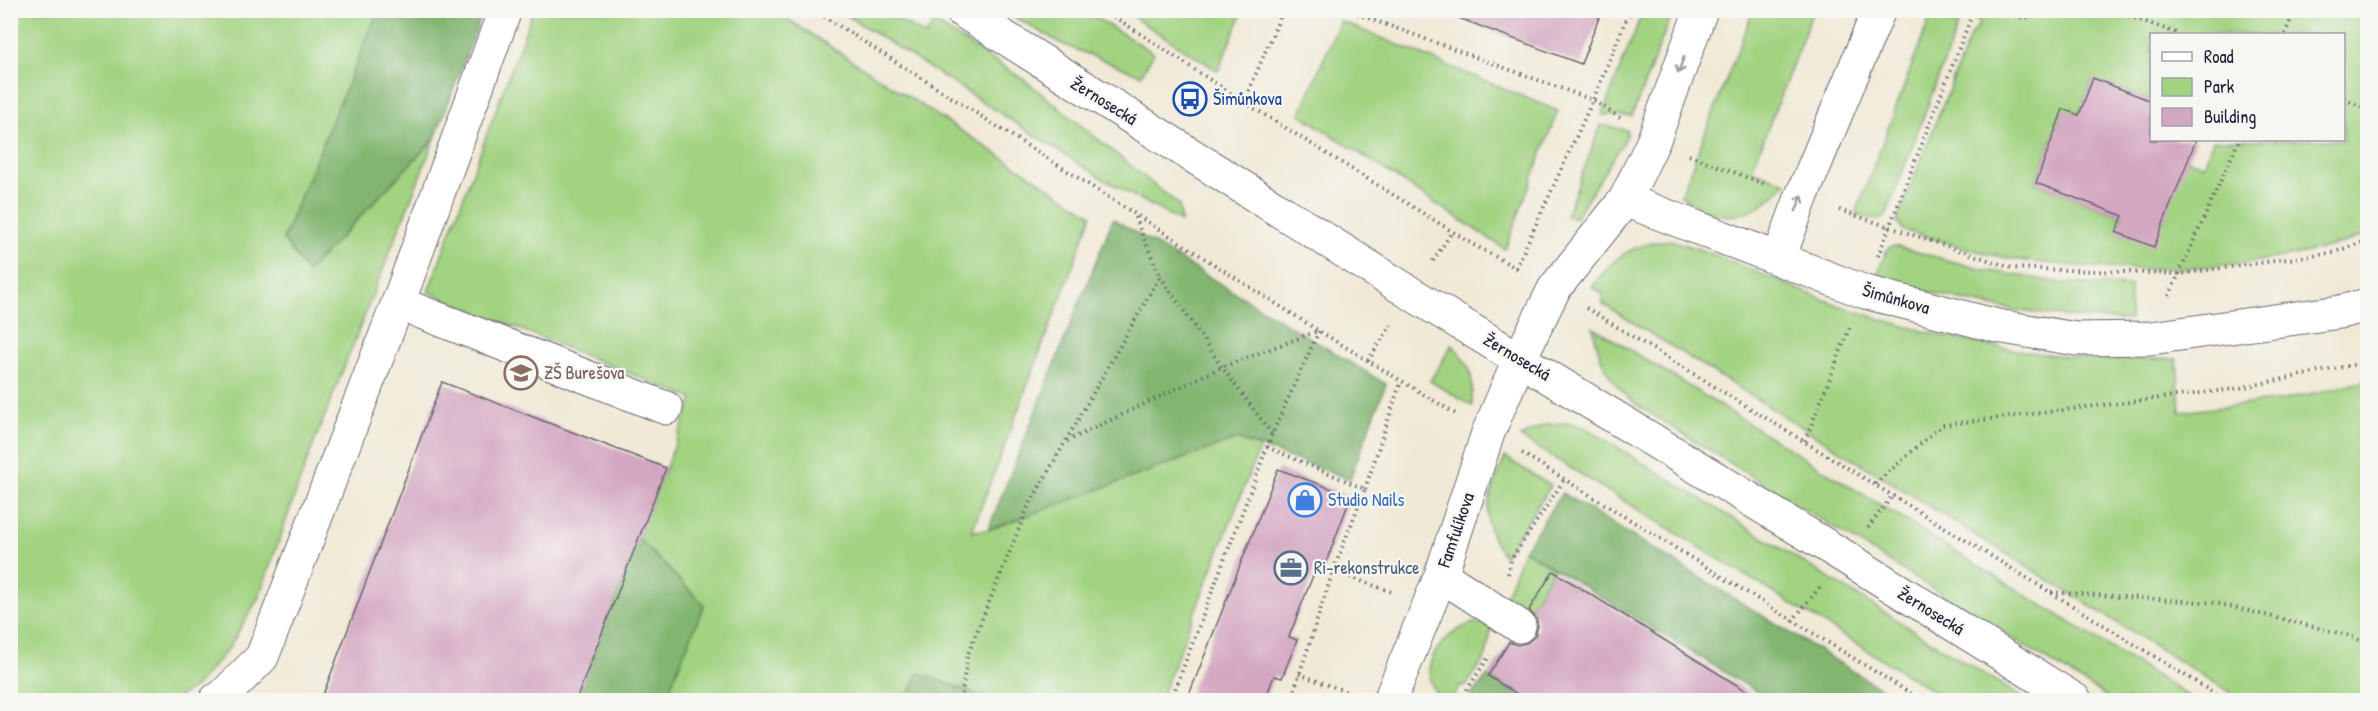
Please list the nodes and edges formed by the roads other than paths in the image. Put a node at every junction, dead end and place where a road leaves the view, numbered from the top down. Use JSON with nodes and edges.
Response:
{"nodes":[{"id":1,"x":506,"y":10,"type":"edge"},
{"id":2,"x":961,"y":10,"type":"edge"},
{"id":3,"x":1701,"y":10,"type":"edge"},
{"id":4,"x":1879,"y":10,"type":"edge"},
{"id":5,"x":1624,"y":200,"type":"junction"},
{"id":6,"x":1779,"y":258,"type":"junction"},
{"id":7,"x":398,"y":303,"type":"junction"},
{"id":8,"x":2367,"y":305,"type":"edge"},
{"id":9,"x":1521,"y":358,"type":"junction"},
{"id":10,"x":666,"y":408,"type":"dead end"},
{"id":11,"x":1441,"y":575,"type":"junction"},
{"id":12,"x":1519,"y":626,"type":"dead end"},
{"id":13,"x":1374,"y":699,"type":"edge"},
{"id":14,"x":216,"y":700,"type":"edge"},
{"id":15,"x":2075,"y":700,"type":"edge"}],
"edges":[{"from":1,"to":7,"type":"street"},
{"from":2,"to":9,"type":"street","name":"Žernosecká"},
{"from":3,"to":5,"type":"street","one_way":true},
{"from":6,"to":4,"type":"street","one_way":true},
{"from":5,"to":6,"type":"street","name":"Šimůnkova"},
{"from":5,"to":9,"type":"street"},
{"from":6,"to":8,"type":"street","name":"Šimůnkova"},
{"from":7,"to":10,"type":"street"},
{"from":7,"to":14,"type":"street"},
{"from":9,"to":11,"type":"street","name":"Famfulíkova"},
{"from":9,"to":15,"type":"street","name":"Žernosecká"},
{"from":11,"to":12,"type":"street"},
{"from":11,"to":13,"type":"street","name":"Famfulíkova"}]}
